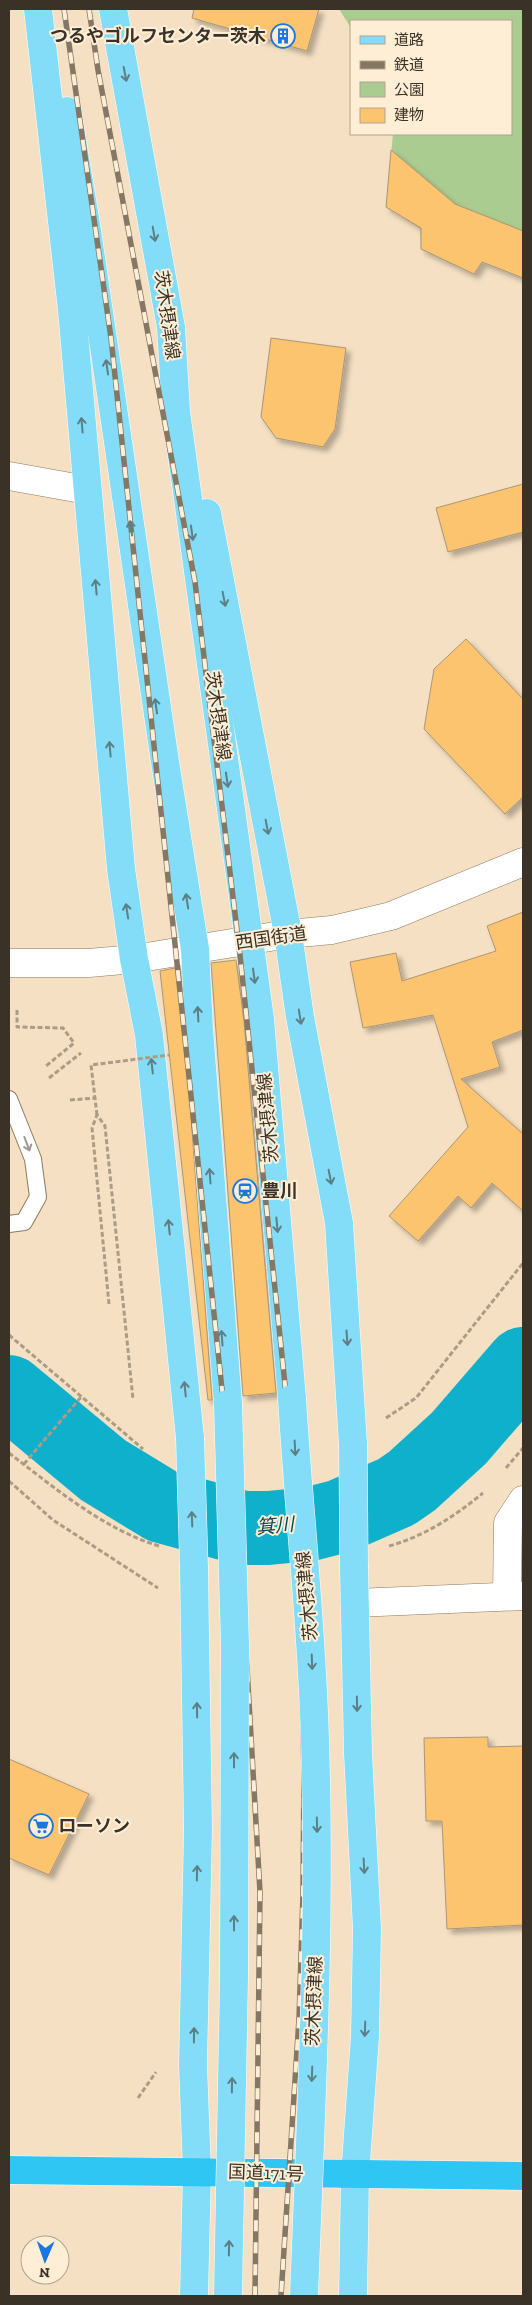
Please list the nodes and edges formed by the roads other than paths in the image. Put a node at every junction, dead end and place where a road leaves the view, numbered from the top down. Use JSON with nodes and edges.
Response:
{"nodes":[{"id":1,"x":38,"y":9,"type":"edge"},
{"id":2,"x":48,"y":9,"type":"edge"},
{"id":3,"x":113,"y":9,"type":"edge"},
{"id":4,"x":171,"y":328,"type":"junction"},
{"id":5,"x":9,"y":476,"type":"edge"},
{"id":6,"x":88,"y":490,"type":"junction"},
{"id":7,"x":523,"y":862,"type":"edge"},
{"id":8,"x":288,"y":934,"type":"junction"},
{"id":9,"x":249,"y":940,"type":"junction"},
{"id":10,"x":195,"y":949,"type":"junction"},
{"id":11,"x":134,"y":959,"type":"junction"},
{"id":12,"x":9,"y":963,"type":"edge"},
{"id":13,"x":9,"y":1099,"type":"edge"},
{"id":14,"x":9,"y":1224,"type":"edge"},
{"id":15,"x":523,"y":1500,"type":"edge"},
{"id":16,"x":515,"y":1596,"type":"edge"},
{"id":17,"x":355,"y":1603,"type":"junction"},
{"id":18,"x":9,"y":2170,"type":"edge"},
{"id":19,"x":197,"y":2171,"type":"junction"},
{"id":20,"x":355,"y":2176,"type":"junction"},
{"id":21,"x":523,"y":2176,"type":"edge"},
{"id":22,"x":194,"y":2296,"type":"edge"},
{"id":23,"x":228,"y":2296,"type":"edge"},
{"id":24,"x":304,"y":2296,"type":"edge"},
{"id":25,"x":353,"y":2296,"type":"edge"}],
"edges":[{"from":6,"to":1,"type":"main road","one_way":true},
{"from":10,"to":2,"type":"main road","one_way":true},
{"from":3,"to":4,"type":"main road","name":"茨木摂津線","one_way":true},
{"from":4,"to":8,"type":"main road","one_way":true},
{"from":4,"to":9,"type":"main road","name":"茨木摂津線","one_way":true},
{"from":5,"to":6,"type":"street"},
{"from":11,"to":6,"type":"main road","one_way":true},
{"from":7,"to":8,"type":"street","name":"西国街道"},
{"from":8,"to":9,"type":"street","name":"西国街道"},
{"from":8,"to":17,"type":"main road","one_way":true,"bridge":true},
{"from":9,"to":10,"type":"street","name":"西国街道"},
{"from":9,"to":24,"type":"main road","name":"茨木摂津線","one_way":true,"bridge":true},
{"from":10,"to":11,"type":"street","name":"西国街道"},
{"from":23,"to":10,"type":"main road","one_way":true,"bridge":true},
{"from":11,"to":12,"type":"street","name":"西国街道"},
{"from":19,"to":11,"type":"main road","one_way":true,"bridge":true},
{"from":13,"to":14,"type":"lane","one_way":true},
{"from":15,"to":16,"type":"street"},
{"from":16,"to":17,"type":"street"},
{"from":17,"to":20,"type":"main road","one_way":true},
{"from":18,"to":19,"type":"highway","name":"国道171号"},
{"from":19,"to":20,"type":"highway","name":"国道171号"},
{"from":19,"to":22,"type":"main road"},
{"from":20,"to":21,"type":"highway","name":"国道171号"},
{"from":20,"to":25,"type":"main road"}]}
